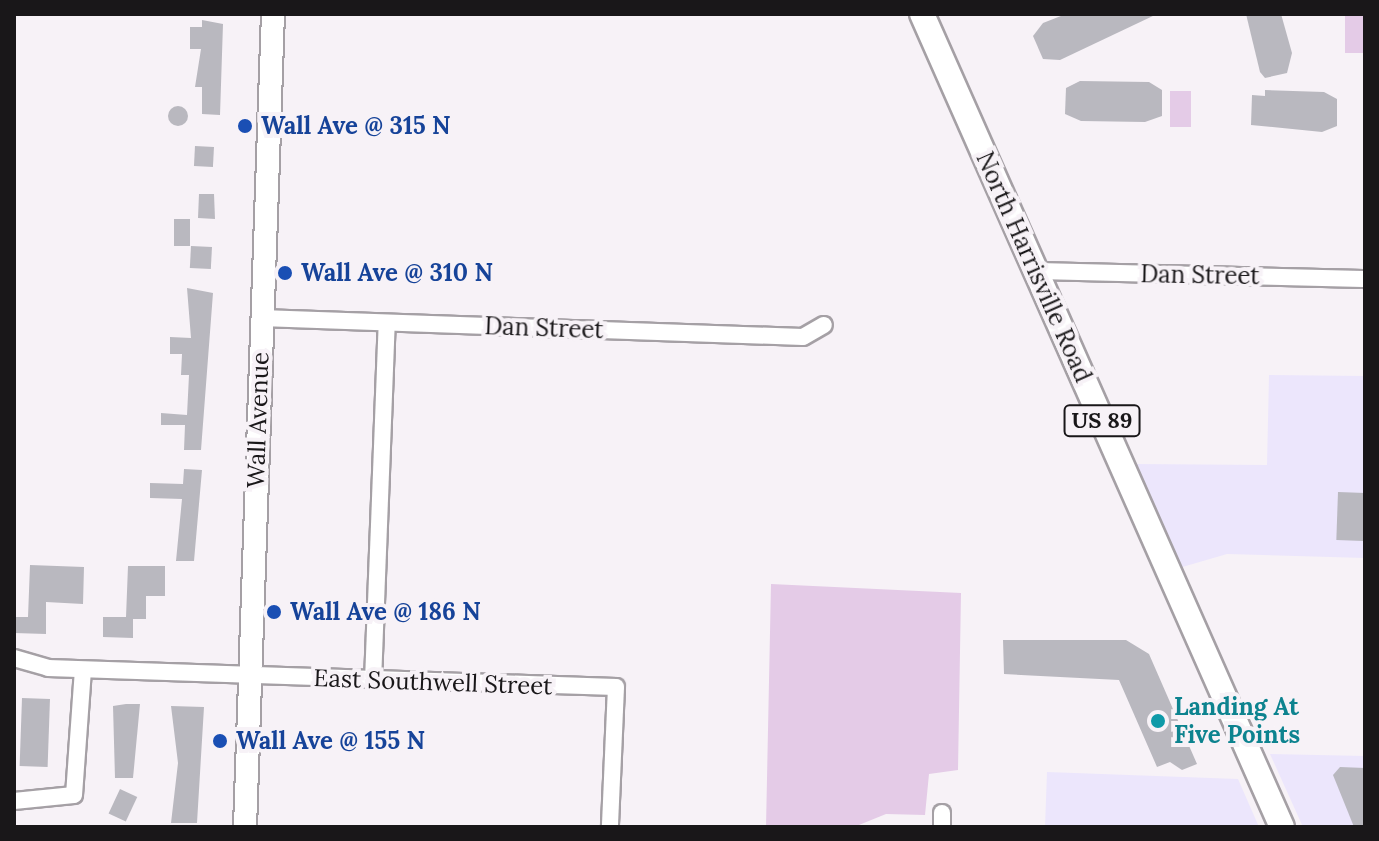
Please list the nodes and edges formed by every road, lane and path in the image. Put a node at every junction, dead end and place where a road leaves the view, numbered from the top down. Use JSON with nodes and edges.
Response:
{"nodes":[{"id":1,"x":273,"y":14,"type":"edge"},
{"id":2,"x":922,"y":14,"type":"edge"},
{"id":3,"x":1036,"y":271,"type":"junction"},
{"id":4,"x":1365,"y":279,"type":"edge"},
{"id":5,"x":261,"y":318,"type":"junction"},
{"id":6,"x":387,"y":323,"type":"junction"},
{"id":7,"x":824,"y":325,"type":"dead end"},
{"id":8,"x":14,"y":658,"type":"edge"},
{"id":9,"x":83,"y":670,"type":"junction"},
{"id":10,"x":250,"y":675,"type":"junction"},
{"id":11,"x":373,"y":681,"type":"junction"},
{"id":12,"x":14,"y":801,"type":"edge"},
{"id":13,"x":245,"y":827,"type":"edge"},
{"id":14,"x":610,"y":827,"type":"edge"},
{"id":15,"x":1282,"y":827,"type":"edge"}],
"edges":[{"from":1,"to":5,"type":"main road","name":"Wall Avenue"},
{"from":2,"to":3,"type":"main road","name":"North Harrisville Road","number":"US 89"},
{"from":3,"to":4,"type":"street","name":"Dan Street"},
{"from":3,"to":15,"type":"main road","name":"North Harrisville Road","number":"US 89"},
{"from":5,"to":6,"type":"street","name":"Dan Street"},
{"from":5,"to":10,"type":"main road","name":"Wall Avenue"},
{"from":6,"to":7,"type":"street","name":"Dan Street"},
{"from":6,"to":11,"type":"street"},
{"from":8,"to":9,"type":"street","name":"East Southwell Street"},
{"from":9,"to":10,"type":"street","name":"East Southwell Street"},
{"from":9,"to":12,"type":"street"},
{"from":10,"to":11,"type":"street","name":"East Southwell Street"},
{"from":10,"to":13,"type":"main road","name":"Wall Avenue"},
{"from":11,"to":14,"type":"street","name":"East Southwell Street"}]}
